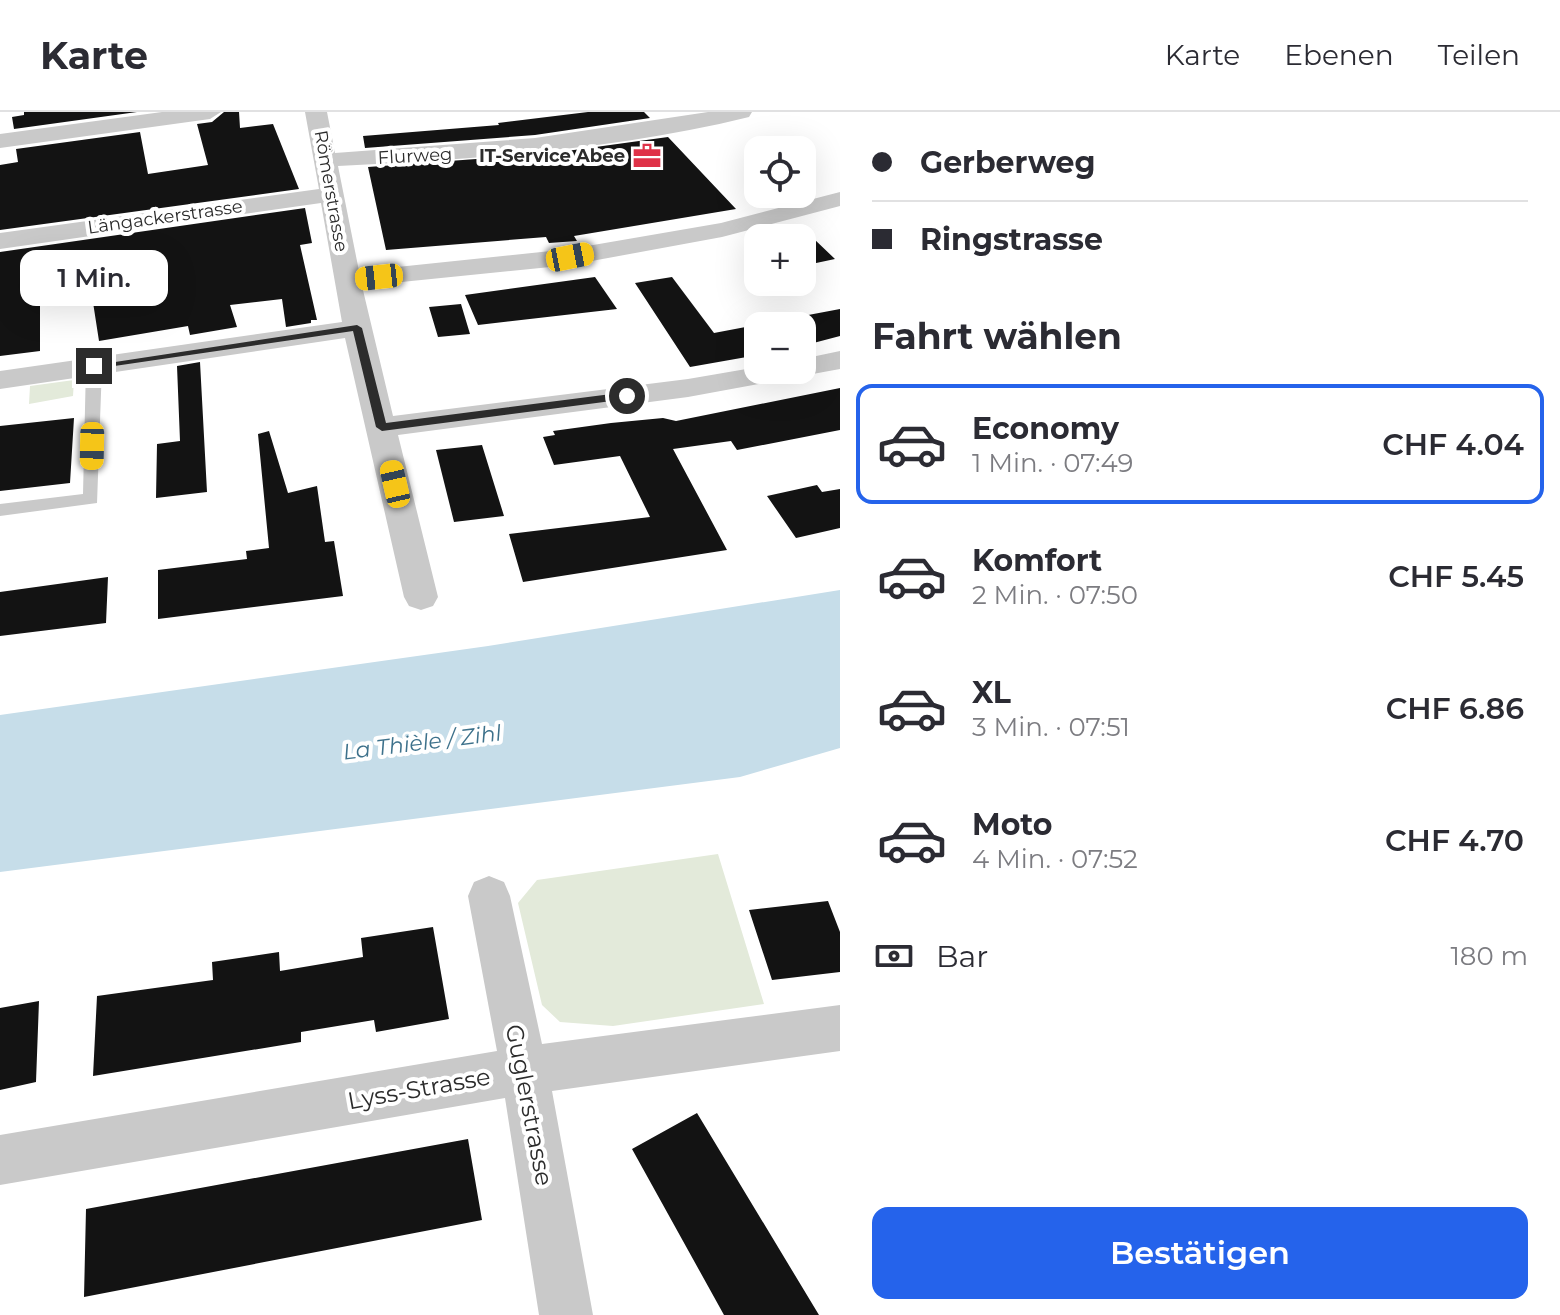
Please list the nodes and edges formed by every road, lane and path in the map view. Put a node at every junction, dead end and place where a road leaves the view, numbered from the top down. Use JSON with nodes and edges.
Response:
{"nodes":[{"id":1,"x":210,"y":112,"type":"edge"},
{"id":2,"x":316,"y":112,"type":"edge"},
{"id":3,"x":741,"y":112,"type":"edge"},
{"id":4,"x":0,"y":141,"type":"edge"},
{"id":5,"x":326,"y":160,"type":"junction"},
{"id":6,"x":330,"y":195,"type":"junction"},
{"id":7,"x":840,"y":199,"type":"edge"},
{"id":8,"x":0,"y":241,"type":"edge"},
{"id":9,"x":347,"y":280,"type":"junction"},
{"id":10,"x":357,"y":328,"type":"junction"},
{"id":11,"x":840,"y":360,"type":"edge"},
{"id":12,"x":816,"y":365,"type":"edge"},
{"id":13,"x":94,"y":366,"type":"junction"},
{"id":14,"x":744,"y":378,"type":"edge"},
{"id":15,"x":0,"y":380,"type":"edge"},
{"id":16,"x":382,"y":427,"type":"junction"},
{"id":17,"x":0,"y":510,"type":"edge"},
{"id":18,"x":421,"y":597,"type":"dead end"},
{"id":19,"x":489,"y":896,"type":"dead end"},
{"id":20,"x":840,"y":1028,"type":"edge"},
{"id":21,"x":522,"y":1071,"type":"junction"},
{"id":22,"x":0,"y":1160,"type":"edge"},
{"id":23,"x":566,"y":1315,"type":"edge"}],
"edges":[{"from":1,"to":4,"type":"street"},
{"from":2,"to":5,"type":"street","name":"Römerstrasse"},
{"from":3,"to":5,"type":"street","name":"Flurweg"},
{"from":5,"to":6,"type":"street","name":"Römerstrasse"},
{"from":6,"to":8,"type":"street","name":"Längackerstrasse"},
{"from":6,"to":9,"type":"street","name":"Römerstrasse"},
{"from":7,"to":9,"type":"street"},
{"from":9,"to":10,"type":"street","name":"Römerstrasse"},
{"from":10,"to":13,"type":"street"},
{"from":10,"to":16,"type":"street","name":"Römerstrasse"},
{"from":11,"to":12,"type":"street"},
{"from":13,"to":15,"type":"street"},
{"from":13,"to":17,"type":"lane"},
{"from":14,"to":16,"type":"street"},
{"from":16,"to":18,"type":"street","name":"Römerstrasse"},
{"from":19,"to":21,"type":"street","name":"Guglerstrasse"},
{"from":20,"to":21,"type":"street","name":"Lyss-Strasse"},
{"from":21,"to":22,"type":"street","name":"Lyss-Strasse"},
{"from":21,"to":23,"type":"street","name":"Guglerstrasse"}]}
